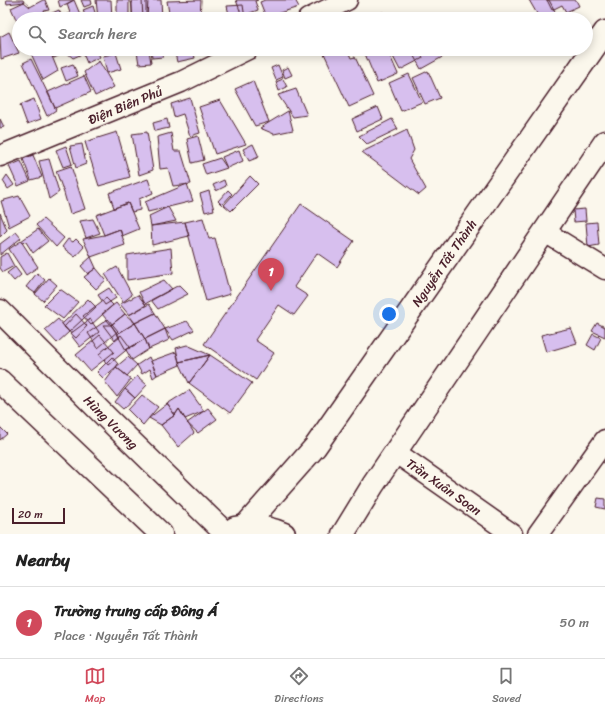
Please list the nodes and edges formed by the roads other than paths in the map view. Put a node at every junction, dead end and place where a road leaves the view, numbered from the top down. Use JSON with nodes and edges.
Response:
{"nodes":[{"id":1,"x":347,"y":0,"type":"edge"},
{"id":2,"x":322,"y":12,"type":"edge"},
{"id":3,"x":605,"y":32,"type":"edge"},
{"id":4,"x":593,"y":49,"type":"edge"},
{"id":5,"x":234,"y":56,"type":"edge"},
{"id":6,"x":588,"y":56,"type":"edge"},
{"id":7,"x":605,"y":142,"type":"edge"},
{"id":8,"x":0,"y":156,"type":"edge"},
{"id":9,"x":545,"y":232,"type":"junction"},
{"id":10,"x":605,"y":269,"type":"edge"},
{"id":11,"x":0,"y":311,"type":"edge"},
{"id":12,"x":0,"y":381,"type":"edge"},
{"id":13,"x":605,"y":440,"type":"edge"},
{"id":14,"x":395,"y":452,"type":"junction"},
{"id":15,"x":246,"y":525,"type":"junction"},
{"id":16,"x":220,"y":532,"type":"edge"},
{"id":17,"x":161,"y":534,"type":"edge"},
{"id":18,"x":284,"y":534,"type":"edge"},
{"id":19,"x":343,"y":534,"type":"edge"},
{"id":20,"x":512,"y":534,"type":"edge"},
{"id":21,"x":538,"y":534,"type":"edge"}],
"edges":[{"from":1,"to":2,"type":"street"},
{"from":3,"to":4,"type":"main road","name":"Nguyễn Tất Thành"},
{"from":5,"to":8,"type":"street","name":"Điện Biên Phủ"},
{"from":6,"to":15,"type":"main road","name":"Nguyễn Tất Thành"},
{"from":7,"to":9,"type":"main road"},
{"from":9,"to":10,"type":"street"},
{"from":9,"to":14,"type":"main road"},
{"from":11,"to":16,"type":"main road","name":"Hùng Vương"},
{"from":12,"to":17,"type":"main road"},
{"from":13,"to":21,"type":"street"},
{"from":14,"to":19,"type":"main road"},
{"from":14,"to":20,"type":"street","name":"Trần Xuân Soạn"},
{"from":15,"to":16,"type":"main road"},
{"from":15,"to":18,"type":"main road"}]}
